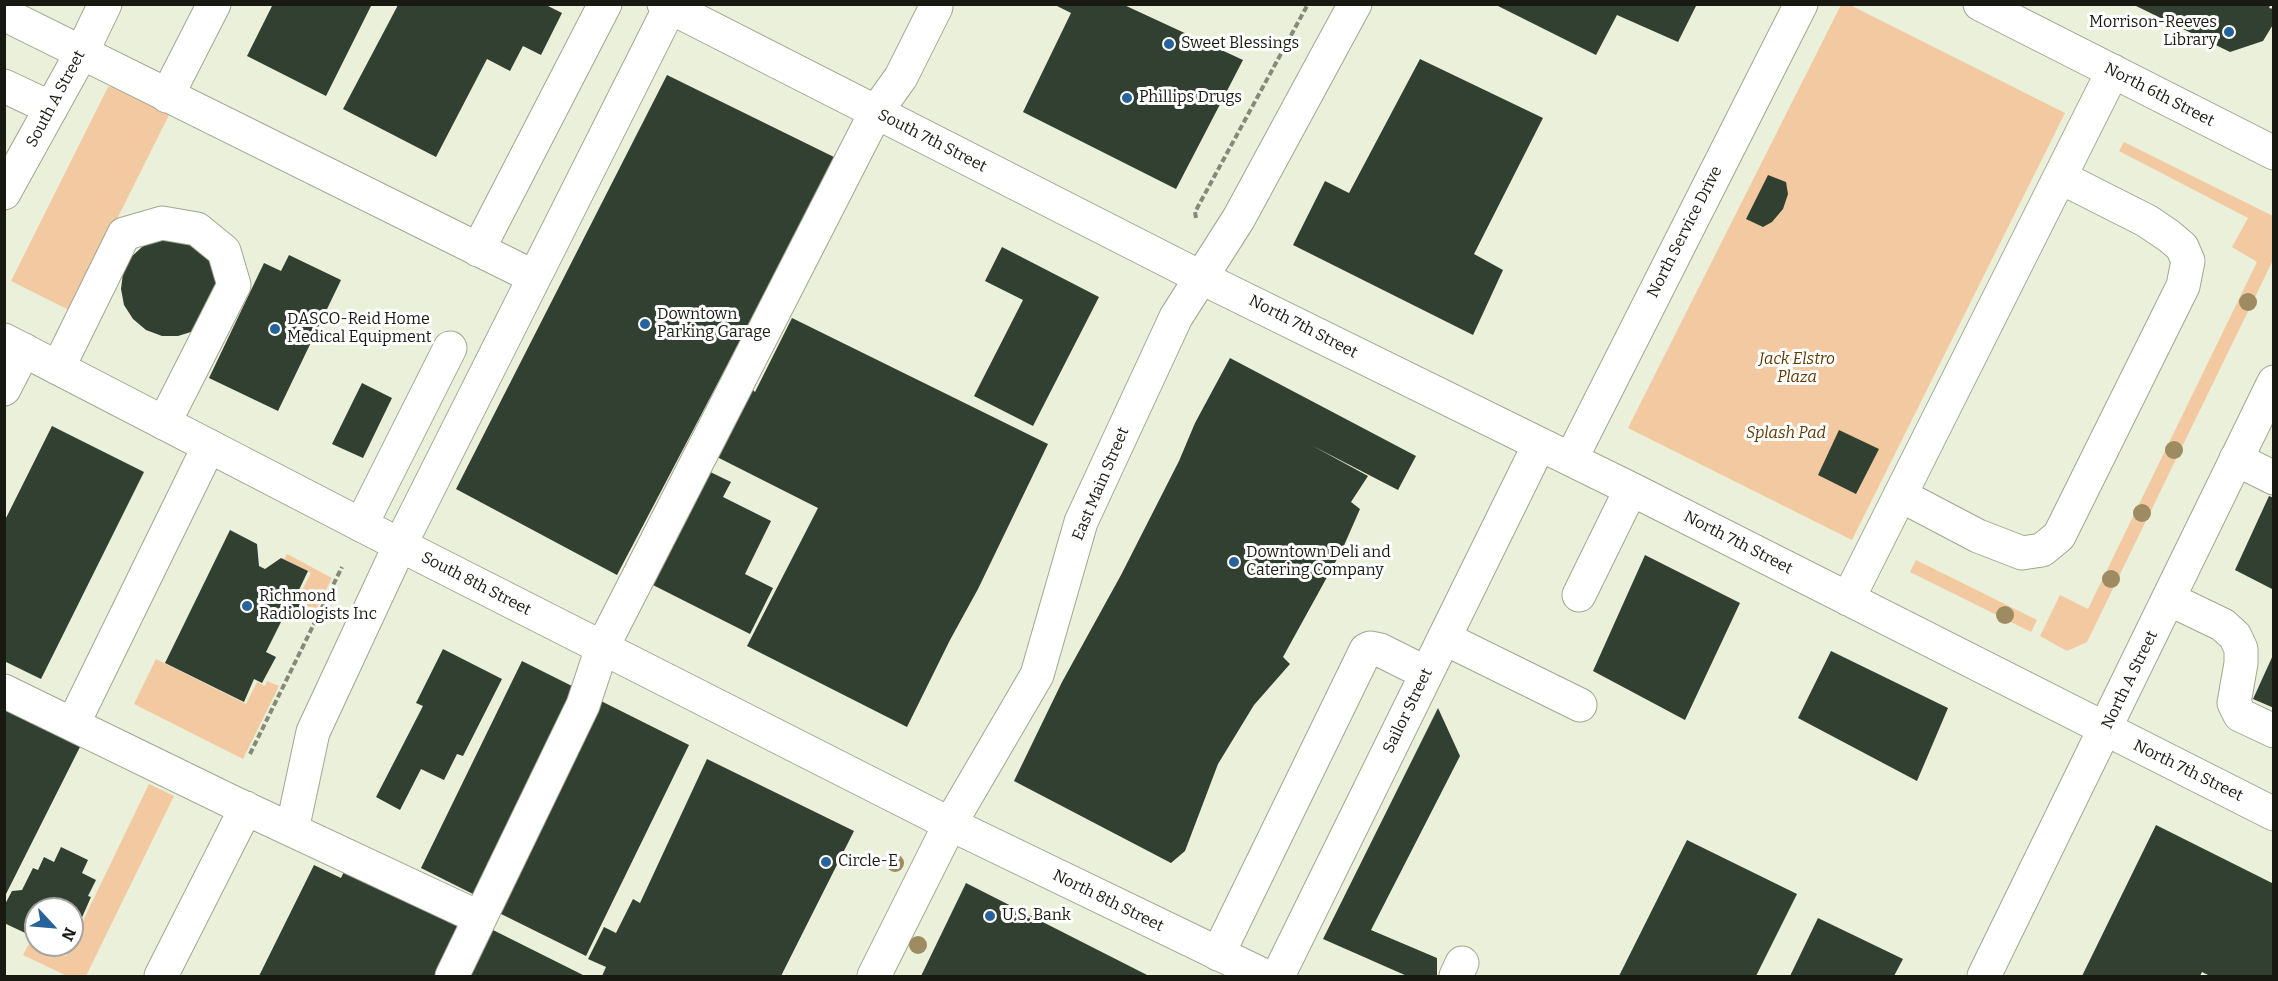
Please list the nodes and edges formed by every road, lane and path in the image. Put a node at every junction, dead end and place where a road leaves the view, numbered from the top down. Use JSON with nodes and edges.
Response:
{"nodes":[{"id":1,"x":105,"y":4,"type":"edge"},
{"id":2,"x":214,"y":4,"type":"edge"},
{"id":3,"x":605,"y":4,"type":"edge"},
{"id":4,"x":1308,"y":4,"type":"edge"},
{"id":5,"x":1355,"y":4,"type":"edge"},
{"id":6,"x":1801,"y":4,"type":"edge"},
{"id":7,"x":1980,"y":4,"type":"edge"},
{"id":8,"x":667,"y":6,"type":"edge"},
{"id":9,"x":936,"y":7,"type":"dead end"},
{"id":10,"x":4,"y":14,"type":"edge"},
{"id":11,"x":708,"y":14,"type":"edge"},
{"id":12,"x":81,"y":54,"type":"junction"},
{"id":13,"x":2113,"y":71,"type":"junction"},
{"id":14,"x":4,"y":86,"type":"edge"},
{"id":15,"x":167,"y":96,"type":"junction"},
{"id":16,"x":51,"y":108,"type":"junction"},
{"id":17,"x":876,"y":112,"type":"junction"},
{"id":18,"x":2270,"y":141,"type":"edge"},
{"id":19,"x":2060,"y":177,"type":"junction"},
{"id":20,"x":4,"y":193,"type":"edge"},
{"id":21,"x":1195,"y":212,"type":"dead end"},
{"id":22,"x":478,"y":250,"type":"junction"},
{"id":23,"x":534,"y":277,"type":"junction"},
{"id":24,"x":1200,"y":277,"type":"junction"},
{"id":25,"x":14,"y":345,"type":"edge"},
{"id":26,"x":450,"y":348,"type":"dead end"},
{"id":27,"x":58,"y":368,"type":"junction"},
{"id":28,"x":2274,"y":382,"type":"edge"},
{"id":29,"x":4,"y":389,"type":"edge"},
{"id":30,"x":164,"y":423,"type":"junction"},
{"id":31,"x":1539,"y":445,"type":"junction"},
{"id":32,"x":209,"y":446,"type":"junction"},
{"id":33,"x":1571,"y":459,"type":"junction"},
{"id":34,"x":2236,"y":459,"type":"junction"},
{"id":35,"x":2274,"y":478,"type":"edge"},
{"id":36,"x":1631,"y":489,"type":"junction"},
{"id":37,"x":1900,"y":495,"type":"junction"},
{"id":38,"x":361,"y":525,"type":"junction"},
{"id":39,"x":400,"y":545,"type":"junction"},
{"id":40,"x":342,"y":567,"type":"dead end"},
{"id":41,"x":1579,"y":595,"type":"dead end"},
{"id":42,"x":1848,"y":598,"type":"junction"},
{"id":43,"x":2169,"y":599,"type":"junction"},
{"id":44,"x":1444,"y":638,"type":"junction"},
{"id":45,"x":602,"y":648,"type":"junction"},
{"id":46,"x":1426,"y":673,"type":"junction"},
{"id":47,"x":4,"y":691,"type":"edge"},
{"id":48,"x":1580,"y":705,"type":"dead end"},
{"id":49,"x":73,"y":724,"type":"junction"},
{"id":50,"x":2105,"y":730,"type":"junction"},
{"id":51,"x":2274,"y":731,"type":"edge"},
{"id":52,"x":250,"y":754,"type":"dead end"},
{"id":53,"x":246,"y":808,"type":"junction"},
{"id":54,"x":2274,"y":814,"type":"edge"},
{"id":55,"x":950,"y":824,"type":"junction"},
{"id":56,"x":292,"y":830,"type":"junction"},
{"id":57,"x":480,"y":918,"type":"junction"},
{"id":58,"x":1218,"y":954,"type":"junction"},
{"id":59,"x":161,"y":976,"type":"edge"},
{"id":60,"x":452,"y":976,"type":"edge"},
{"id":61,"x":874,"y":976,"type":"edge"},
{"id":62,"x":1265,"y":976,"type":"edge"},
{"id":63,"x":1278,"y":976,"type":"edge"},
{"id":64,"x":1984,"y":976,"type":"edge"}],
"edges":[{"from":1,"to":12,"type":"main road","name":"South A Street"},
{"from":2,"to":15,"type":"main road"},
{"from":3,"to":22,"type":"main road"},
{"from":4,"to":21,"type":"path"},
{"from":5,"to":24,"type":"main road","name":"East Main Street"},
{"from":6,"to":33,"type":"main road","name":"North Service Drive"},
{"from":7,"to":13,"type":"main road","name":"North 6th Street"},
{"from":8,"to":11,"type":"main road","name":"South 7th Street"},
{"from":8,"to":23,"type":"main road"},
{"from":9,"to":17,"type":"main road"},
{"from":10,"to":12,"type":"main road"},
{"from":11,"to":17,"type":"main road","name":"South 7th Street"},
{"from":12,"to":15,"type":"main road"},
{"from":12,"to":16,"type":"main road","name":"South A Street"},
{"from":13,"to":18,"type":"main road","name":"North 6th Street"},
{"from":13,"to":19,"type":"main road"},
{"from":14,"to":16,"type":"main road"},
{"from":15,"to":22,"type":"main road"},
{"from":16,"to":20,"type":"main road","name":"South A Street"},
{"from":17,"to":24,"type":"main road","name":"South 7th Street"},
{"from":17,"to":45,"type":"main road"},
{"from":19,"to":37,"type":"main road"},
{"from":19,"to":37,"type":"main road"},
{"from":22,"to":23,"type":"main road"},
{"from":23,"to":39,"type":"main road"},
{"from":24,"to":31,"type":"main road","name":"North 7th Street"},
{"from":24,"to":55,"type":"main road","name":"East Main Street"},
{"from":25,"to":27,"type":"main road","name":"South 8th Street"},
{"from":25,"to":29,"type":"main road"},
{"from":26,"to":38,"type":"main road"},
{"from":27,"to":30,"type":"main road","name":"South 8th Street"},
{"from":27,"to":30,"type":"main road"},
{"from":28,"to":34,"type":"main road","name":"North A Street"},
{"from":30,"to":32,"type":"main road","name":"South 8th Street"},
{"from":31,"to":33,"type":"main road","name":"North 7th Street"},
{"from":31,"to":44,"type":"main road","name":"Sailor Street"},
{"from":32,"to":38,"type":"main road","name":"South 8th Street"},
{"from":32,"to":49,"type":"main road"},
{"from":33,"to":36,"type":"main road","name":"North 7th Street"},
{"from":34,"to":35,"type":"main road"},
{"from":34,"to":43,"type":"main road","name":"North A Street"},
{"from":36,"to":41,"type":"main road"},
{"from":36,"to":42,"type":"main road","name":"North 7th Street"},
{"from":37,"to":42,"type":"main road"},
{"from":38,"to":39,"type":"main road","name":"South 8th Street"},
{"from":39,"to":45,"type":"main road","name":"South 8th Street"},
{"from":39,"to":56,"type":"main road"},
{"from":40,"to":52,"type":"path"},
{"from":42,"to":50,"type":"main road","name":"North 7th Street"},
{"from":43,"to":50,"type":"main road","name":"North A Street"},
{"from":43,"to":51,"type":"main road"},
{"from":44,"to":46,"type":"main road","name":"Sailor Street"},
{"from":44,"to":48,"type":"main road"},
{"from":45,"to":55,"type":"main road","name":"South 8th Street"},
{"from":45,"to":57,"type":"main road"},
{"from":46,"to":58,"type":"main road"},
{"from":46,"to":63,"type":"main road","name":"Sailor Street"},
{"from":47,"to":49,"type":"main road"},
{"from":49,"to":53,"type":"main road"},
{"from":50,"to":54,"type":"main road","name":"North 7th Street"},
{"from":50,"to":64,"type":"main road","name":"North A Street"},
{"from":53,"to":56,"type":"main road"},
{"from":53,"to":59,"type":"main road"},
{"from":55,"to":58,"type":"main road","name":"North 8th Street"},
{"from":55,"to":61,"type":"main road","name":"East Main Street"},
{"from":56,"to":57,"type":"main road"},
{"from":57,"to":60,"type":"main road"},
{"from":58,"to":62,"type":"main road","name":"North 8th Street"}]}
